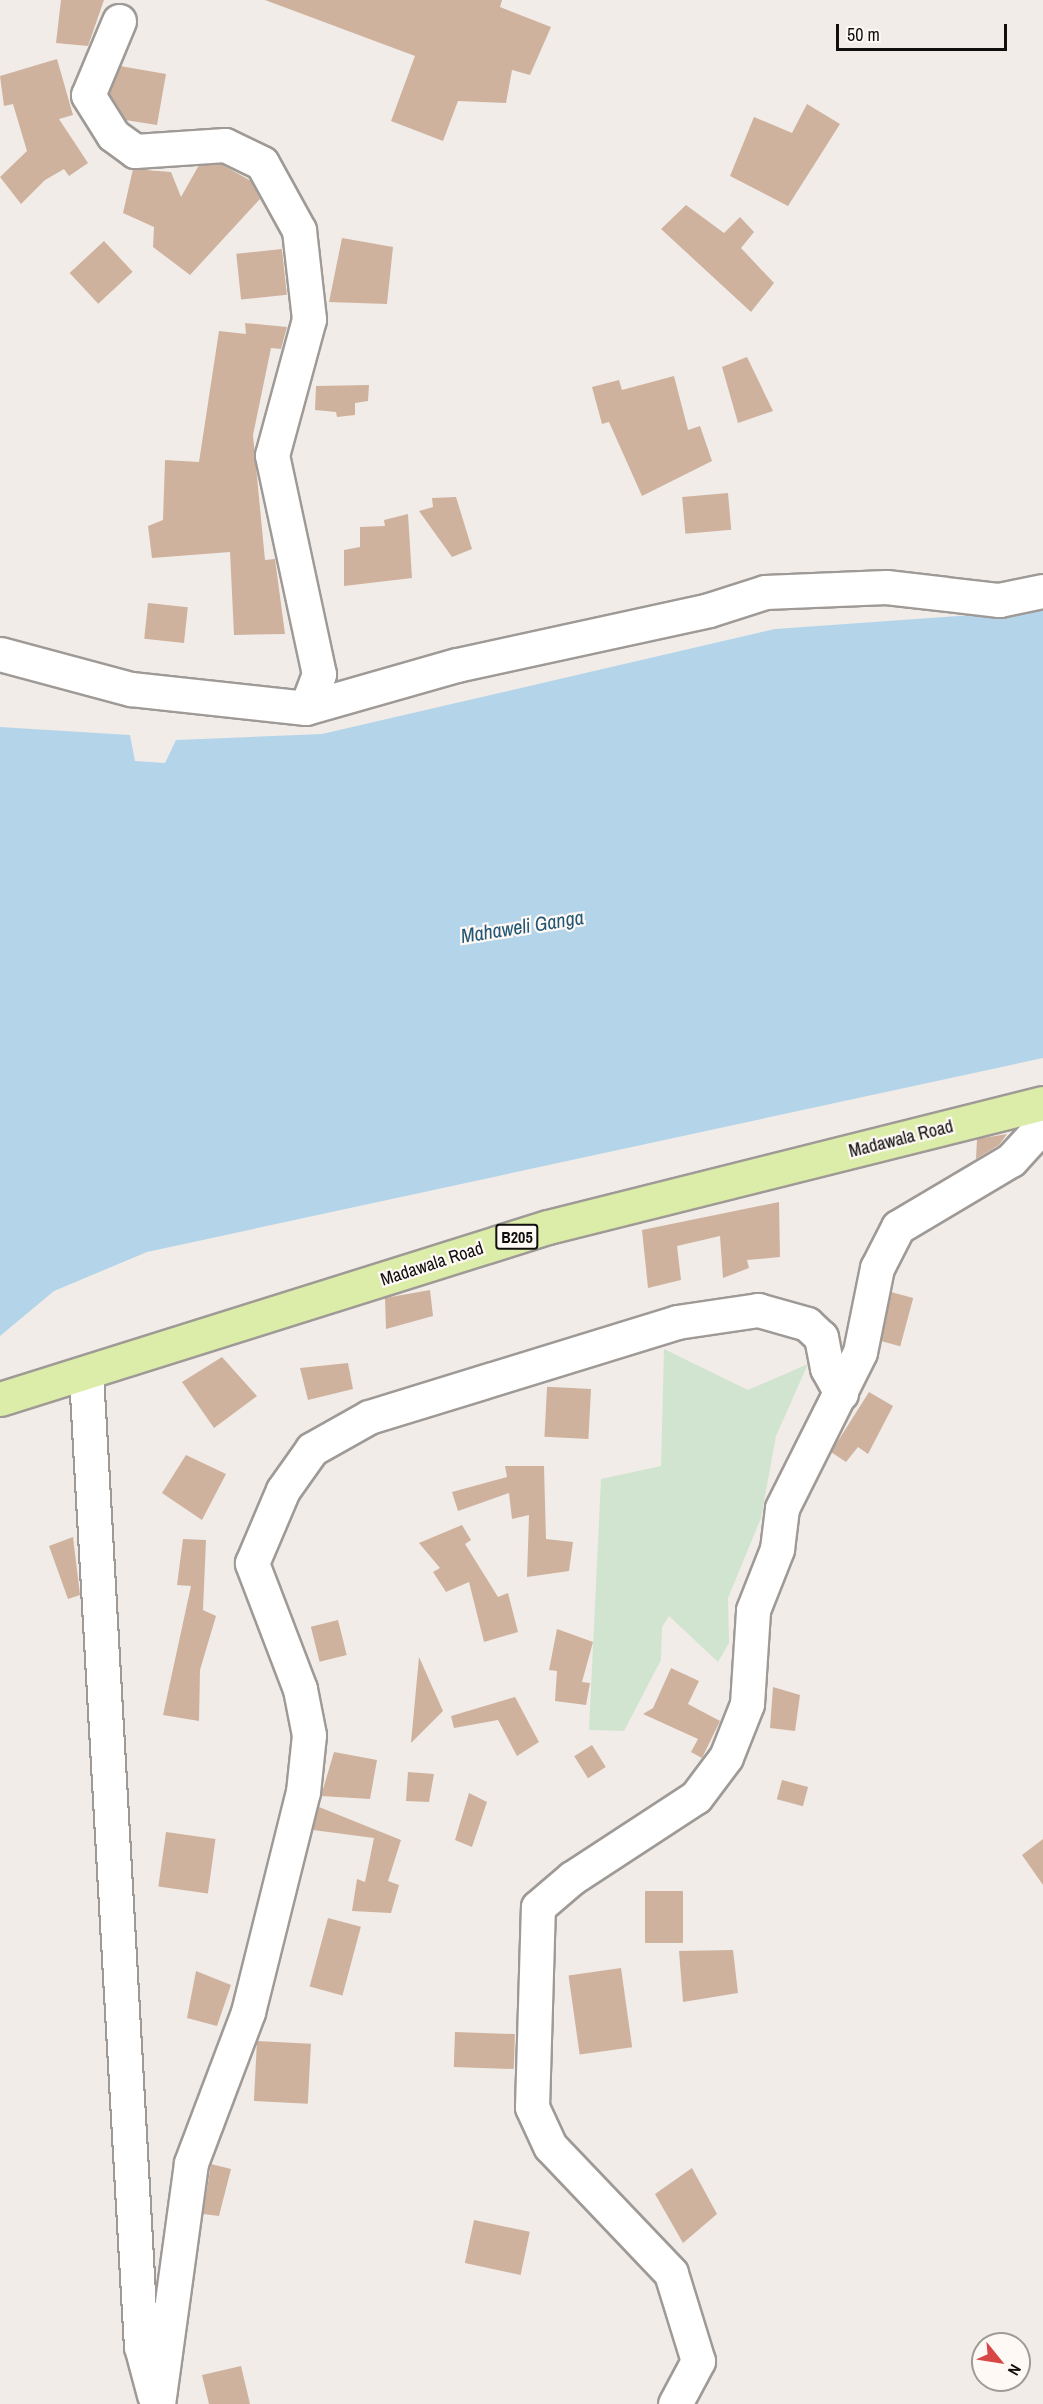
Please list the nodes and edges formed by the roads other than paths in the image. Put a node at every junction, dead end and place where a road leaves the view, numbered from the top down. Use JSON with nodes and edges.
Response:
{"nodes":[{"id":1,"x":119,"y":21,"type":"dead end"},
{"id":2,"x":1043,"y":591,"type":"edge"},
{"id":3,"x":0,"y":654,"type":"edge"},
{"id":4,"x":306,"y":708,"type":"junction"},
{"id":5,"x":1043,"y":1103,"type":"edge"},
{"id":6,"x":1043,"y":1125,"type":"edge"},
{"id":7,"x":86,"y":1375,"type":"junction"},
{"id":8,"x":841,"y":1393,"type":"junction"},
{"id":9,"x":0,"y":1399,"type":"edge"},
{"id":10,"x":157,"y":2404,"type":"edge"},
{"id":11,"x":675,"y":2404,"type":"edge"}],
"edges":[{"from":1,"to":4,"type":"street"},
{"from":2,"to":4,"type":"street"},
{"from":3,"to":4,"type":"street"},
{"from":5,"to":7,"type":"main road","name":"Madawala Road","number":"B205"},
{"from":6,"to":8,"type":"street"},
{"from":7,"to":9,"type":"main road","name":"Madawala Road","number":"B205"},
{"from":7,"to":10,"type":"street"},
{"from":8,"to":10,"type":"street"},
{"from":8,"to":11,"type":"street"}]}
